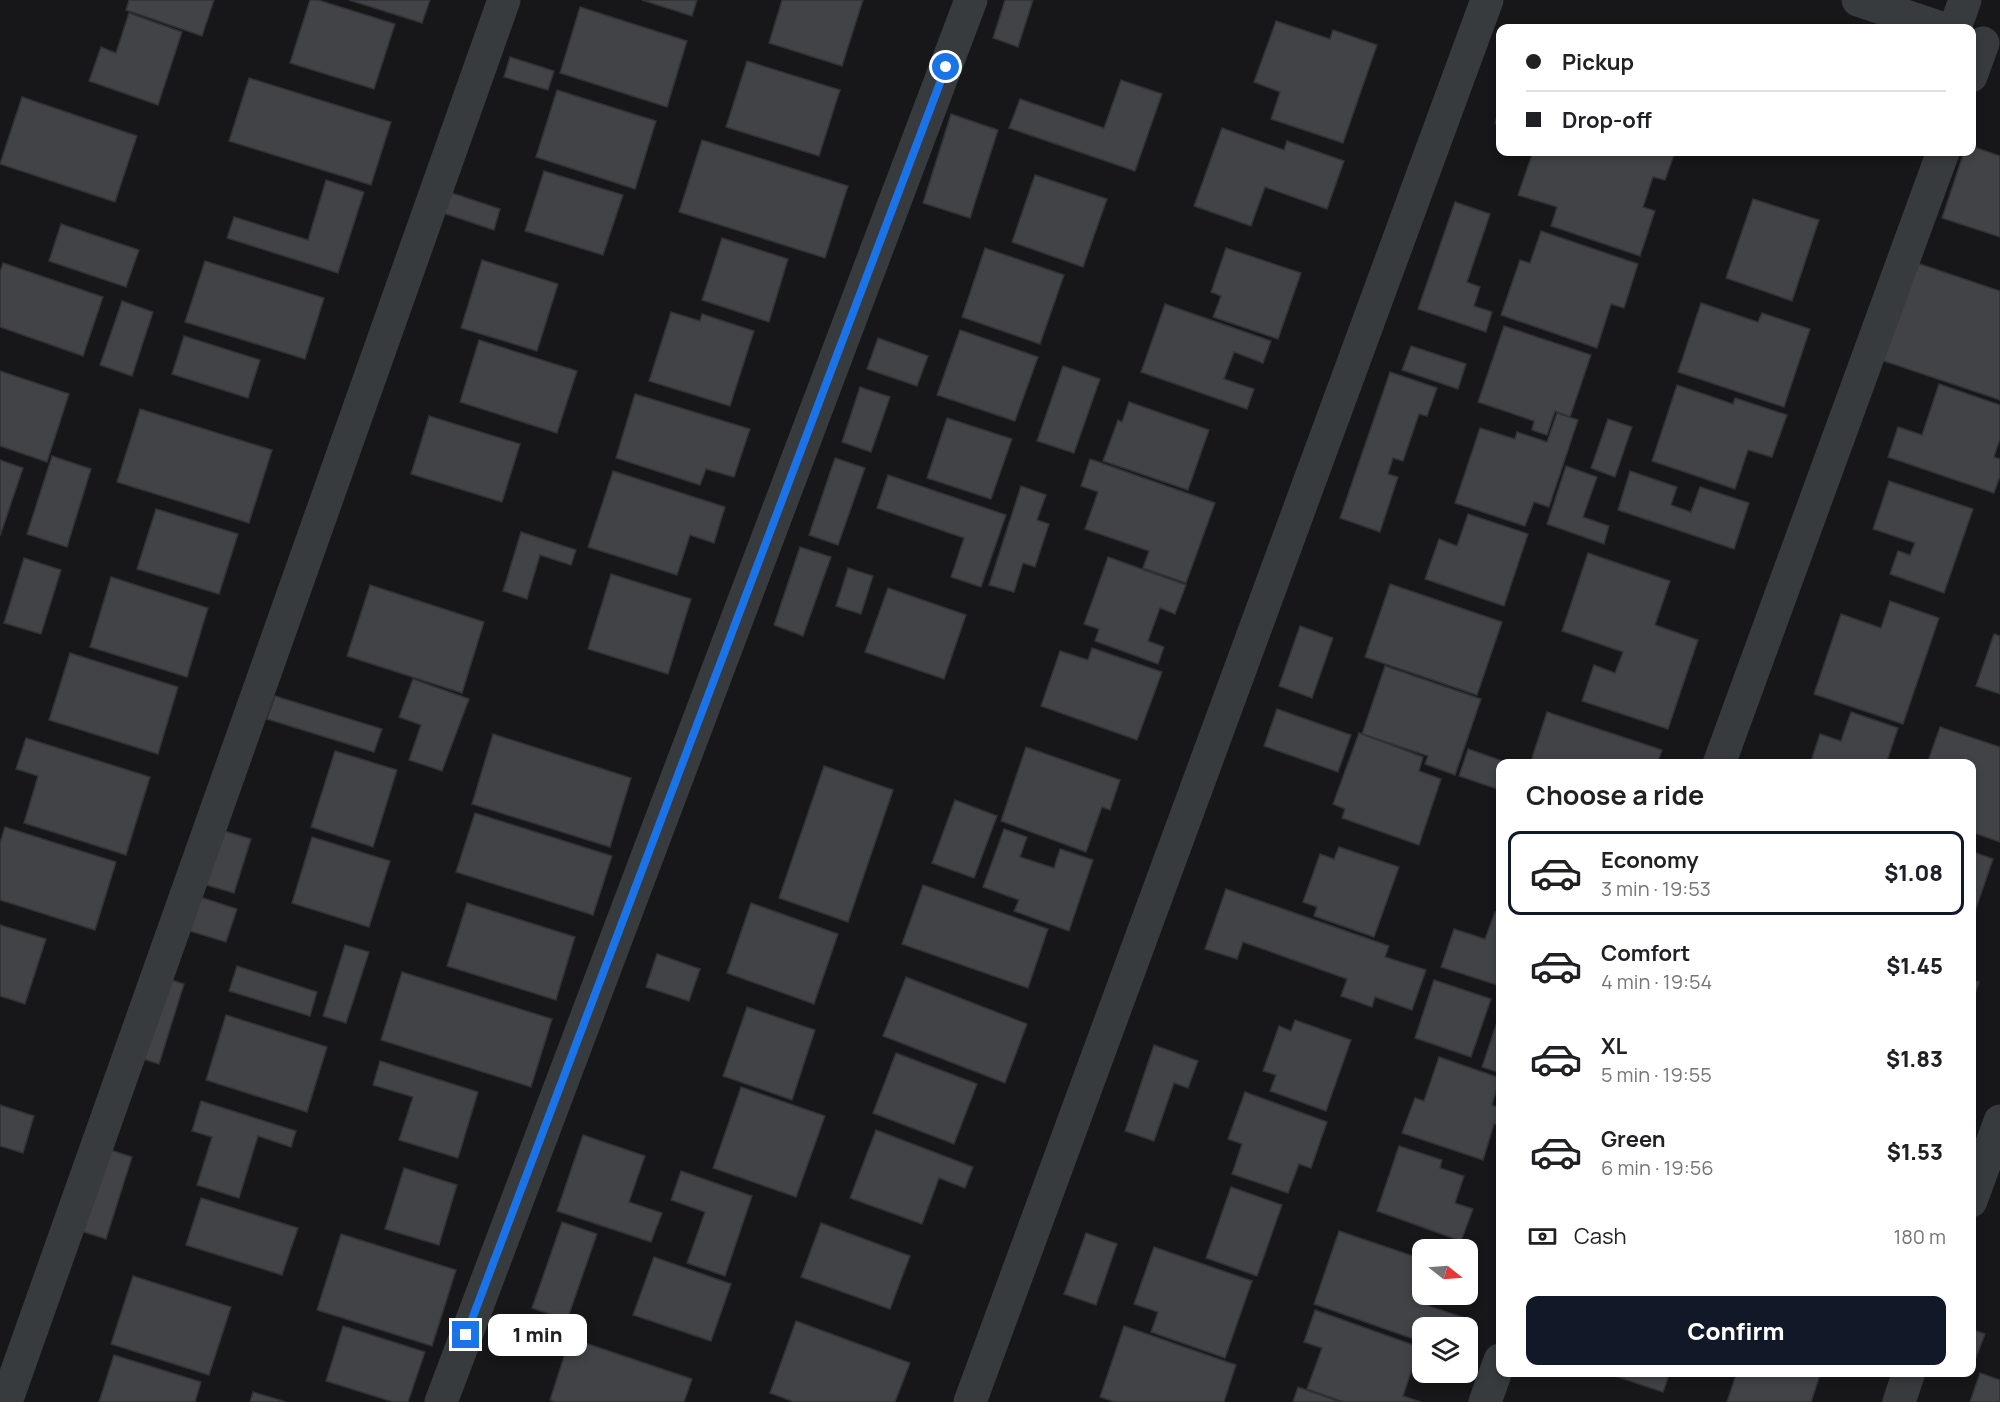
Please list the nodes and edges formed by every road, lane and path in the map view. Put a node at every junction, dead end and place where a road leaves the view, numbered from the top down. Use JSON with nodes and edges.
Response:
{"nodes":[{"id":1,"x":504,"y":0,"type":"edge"},
{"id":2,"x":972,"y":0,"type":"edge"},
{"id":3,"x":1487,"y":0,"type":"edge"},
{"id":4,"x":1858,"y":0,"type":"edge"},
{"id":5,"x":1965,"y":0,"type":"edge"},
{"id":6,"x":1929,"y":24,"type":"edge"},
{"id":7,"x":1972,"y":24,"type":"edge"},
{"id":8,"x":1942,"y":156,"type":"edge"},
{"id":9,"x":1721,"y":759,"type":"edge"},
{"id":10,"x":2000,"y":1121,"type":"edge"},
{"id":11,"x":1976,"y":1187,"type":"edge"},
{"id":12,"x":1496,"y":1371,"type":"edge"},
{"id":13,"x":1908,"y":1377,"type":"edge"},
{"id":14,"x":6,"y":1402,"type":"edge"},
{"id":15,"x":441,"y":1402,"type":"edge"},
{"id":16,"x":970,"y":1402,"type":"edge"},
{"id":17,"x":1485,"y":1402,"type":"edge"},
{"id":18,"x":1899,"y":1402,"type":"edge"}],
"edges":[{"from":1,"to":14,"type":"street"},
{"from":2,"to":15,"type":"street"},
{"from":3,"to":16,"type":"street"},
{"from":4,"to":6,"type":"street"},
{"from":5,"to":7,"type":"street"},
{"from":8,"to":9,"type":"street"},
{"from":10,"to":11,"type":"street"},
{"from":12,"to":17,"type":"street"},
{"from":13,"to":18,"type":"street"}]}
